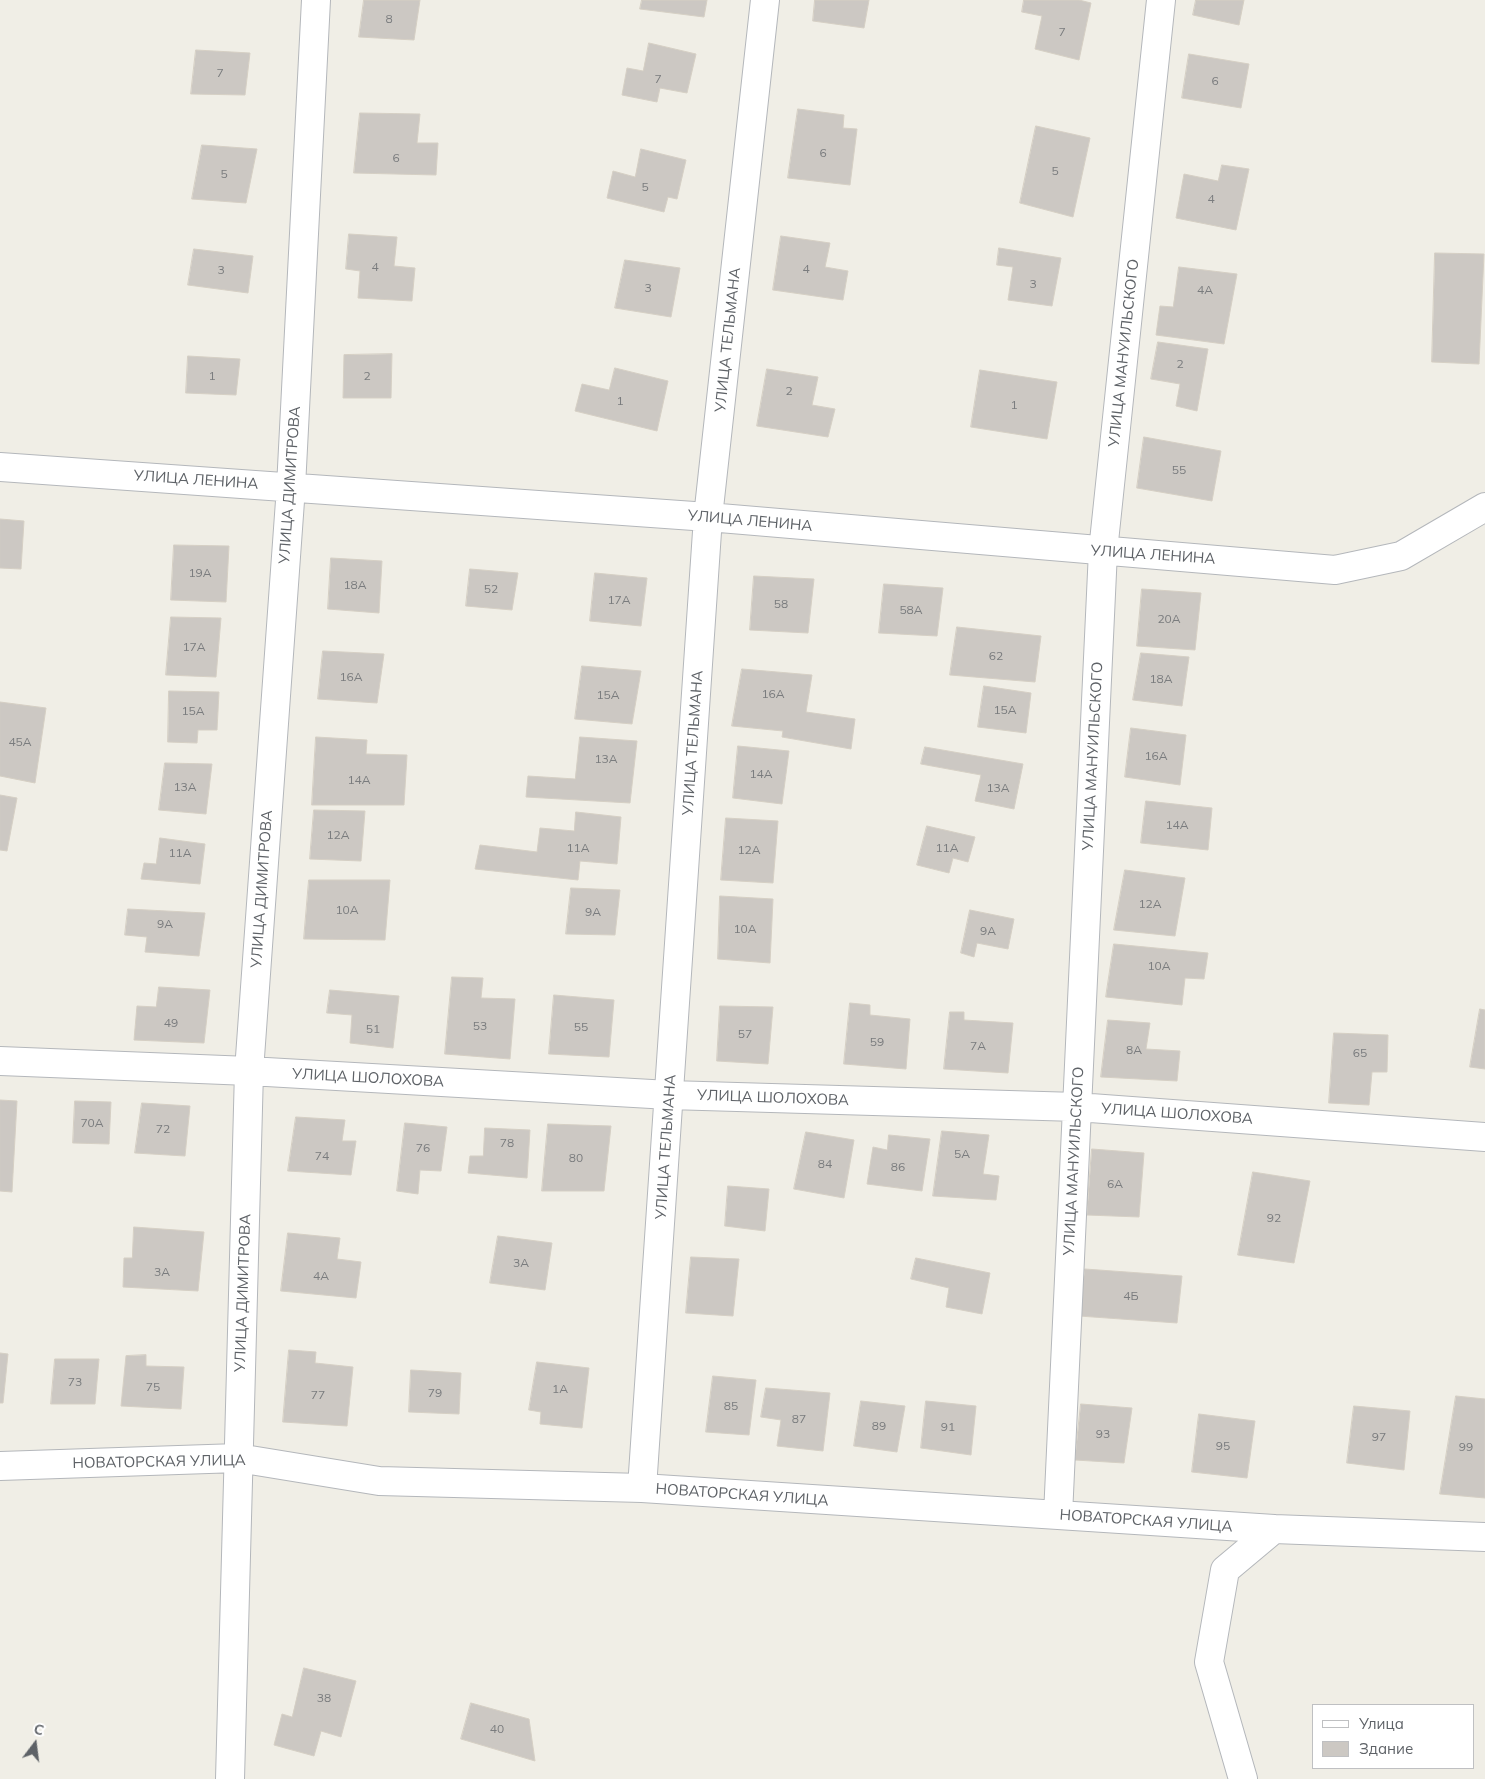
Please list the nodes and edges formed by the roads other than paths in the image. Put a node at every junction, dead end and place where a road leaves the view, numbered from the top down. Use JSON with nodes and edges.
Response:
{"nodes":[{"id":1,"x":316,"y":0,"type":"edge"},
{"id":2,"x":765,"y":0,"type":"edge"},
{"id":3,"x":1161,"y":0,"type":"edge"},
{"id":4,"x":0,"y":467,"type":"edge"},
{"id":5,"x":291,"y":486,"type":"junction"},
{"id":6,"x":1485,"y":507,"type":"edge"},
{"id":7,"x":708,"y":517,"type":"junction"},
{"id":8,"x":1103,"y":551,"type":"junction"},
{"id":9,"x":0,"y":1061,"type":"edge"},
{"id":10,"x":249,"y":1071,"type":"junction"},
{"id":11,"x":670,"y":1095,"type":"junction"},
{"id":12,"x":1077,"y":1107,"type":"junction"},
{"id":13,"x":1485,"y":1137,"type":"edge"},
{"id":14,"x":238,"y":1458,"type":"junction"},
{"id":15,"x":0,"y":1466,"type":"edge"},
{"id":16,"x":642,"y":1488,"type":"junction"},
{"id":17,"x":1058,"y":1515,"type":"junction"},
{"id":18,"x":1274,"y":1529,"type":"junction"},
{"id":19,"x":1485,"y":1537,"type":"edge"},
{"id":20,"x":230,"y":1779,"type":"edge"},
{"id":21,"x":1243,"y":1779,"type":"edge"}],
"edges":[{"from":1,"to":5,"type":"street","name":"УЛИЦА ДИМИТРОВА"},
{"from":2,"to":7,"type":"street","name":"УЛИЦА ТЕЛЬМАНА"},
{"from":3,"to":8,"type":"street","name":"УЛИЦА МАНУИЛЬСКОГО"},
{"from":4,"to":5,"type":"street","name":"УЛИЦА ЛЕНИНА"},
{"from":5,"to":7,"type":"street","name":"УЛИЦА ЛЕНИНА"},
{"from":5,"to":10,"type":"street","name":"УЛИЦА ДИМИТРОВА"},
{"from":6,"to":8,"type":"street","name":"УЛИЦА ЛЕНИНА"},
{"from":7,"to":8,"type":"street","name":"УЛИЦА ЛЕНИНА"},
{"from":7,"to":11,"type":"street","name":"УЛИЦА ТЕЛЬМАНА"},
{"from":8,"to":12,"type":"street","name":"УЛИЦА МАНУИЛЬСКОГО"},
{"from":9,"to":10,"type":"street","name":"УЛИЦА ШОЛОХОВА"},
{"from":10,"to":11,"type":"street","name":"УЛИЦА ШОЛОХОВА"},
{"from":10,"to":14,"type":"street","name":"УЛИЦА ДИМИТРОВА"},
{"from":11,"to":12,"type":"street","name":"УЛИЦА ШОЛОХОВА"},
{"from":11,"to":16,"type":"street","name":"УЛИЦА ТЕЛЬМАНА"},
{"from":12,"to":13,"type":"street","name":"УЛИЦА ШОЛОХОВА"},
{"from":12,"to":17,"type":"street","name":"УЛИЦА МАНУИЛЬСКОГО"},
{"from":14,"to":15,"type":"street","name":"НОВАТОРСКАЯ УЛИЦА"},
{"from":14,"to":16,"type":"street","name":"НОВАТОРСКАЯ УЛИЦА"},
{"from":14,"to":20,"type":"street","name":"УЛИЦА ДИМИТРОВА"},
{"from":16,"to":17,"type":"street","name":"НОВАТОРСКАЯ УЛИЦА"},
{"from":17,"to":18,"type":"street","name":"НОВАТОРСКАЯ УЛИЦА"},
{"from":18,"to":19,"type":"street","name":"НОВАТОРСКАЯ УЛИЦА"},
{"from":18,"to":21,"type":"street"}]}
